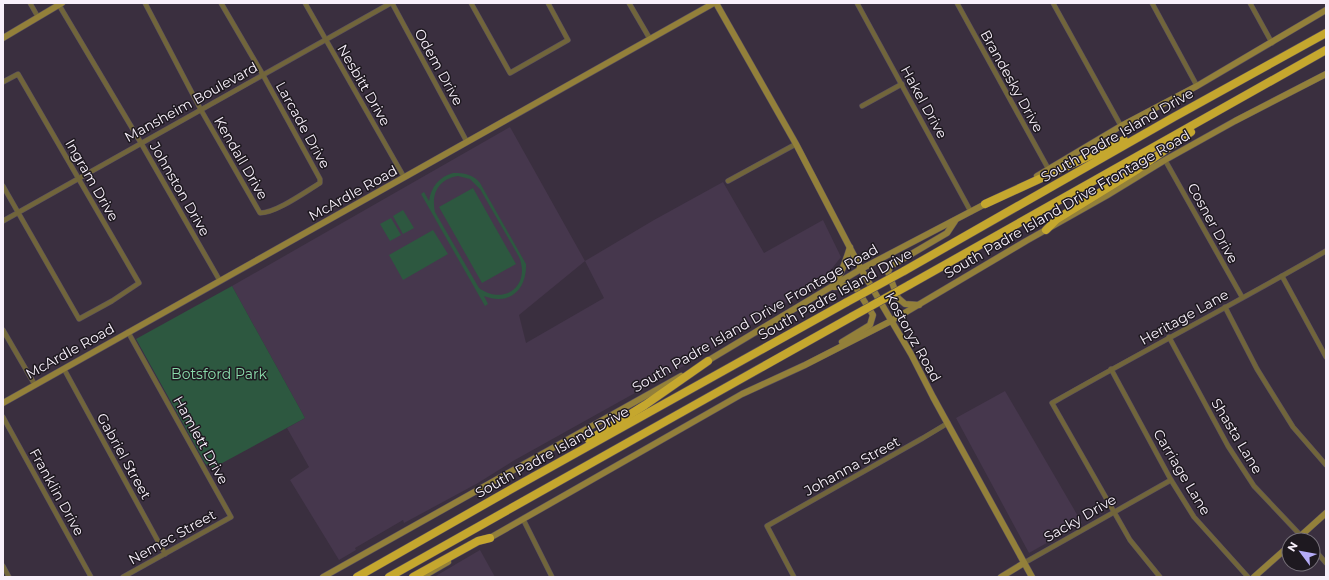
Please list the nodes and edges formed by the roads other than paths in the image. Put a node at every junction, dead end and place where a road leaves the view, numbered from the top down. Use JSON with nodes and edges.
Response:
{"nodes":[{"id":1,"x":30,"y":3,"type":"edge"},
{"id":2,"x":145,"y":3,"type":"edge"},
{"id":3,"x":221,"y":3,"type":"edge"},
{"id":4,"x":305,"y":3,"type":"edge"},
{"id":5,"x":391,"y":3,"type":"edge"},
{"id":6,"x":471,"y":3,"type":"edge"},
{"id":7,"x":548,"y":3,"type":"edge"},
{"id":8,"x":629,"y":3,"type":"edge"},
{"id":9,"x":715,"y":3,"type":"edge"},
{"id":10,"x":857,"y":3,"type":"edge"},
{"id":11,"x":957,"y":3,"type":"edge"},
{"id":12,"x":1053,"y":3,"type":"edge"},
{"id":13,"x":1152,"y":3,"type":"edge"},
{"id":14,"x":1250,"y":3,"type":"edge"},
{"id":15,"x":60,"y":4,"type":"edge"},
{"id":16,"x":1326,"y":10,"type":"edge"},
{"id":17,"x":38,"y":17,"type":"junction"},
{"id":18,"x":1326,"y":33,"type":"edge"},
{"id":19,"x":3,"y":38,"type":"edge"},
{"id":20,"x":650,"y":39,"type":"junction"},
{"id":21,"x":325,"y":40,"type":"junction"},
{"id":22,"x":1272,"y":43,"type":"junction"},
{"id":23,"x":1326,"y":50,"type":"edge"},
{"id":24,"x":263,"y":74,"type":"junction"},
{"id":25,"x":1326,"y":74,"type":"edge"},
{"id":26,"x":3,"y":82,"type":"edge"},
{"id":27,"x":902,"y":84,"type":"junction"},
{"id":28,"x":1197,"y":86,"type":"junction"},
{"id":29,"x":1232,"y":103,"type":"junction"},
{"id":30,"x":862,"y":106,"type":"dead end"},
{"id":31,"x":201,"y":110,"type":"junction"},
{"id":32,"x":1174,"y":117,"type":"junction"},
{"id":33,"x":1121,"y":126,"type":"junction"},
{"id":34,"x":467,"y":142,"type":"junction"},
{"id":35,"x":141,"y":143,"type":"junction"},
{"id":36,"x":796,"y":144,"type":"junction"},
{"id":37,"x":1165,"y":160,"type":"junction"},
{"id":38,"x":1049,"y":170,"type":"junction"},
{"id":39,"x":404,"y":177,"type":"junction"},
{"id":40,"x":78,"y":179,"type":"junction"},
{"id":41,"x":728,"y":181,"type":"dead end"},
{"id":42,"x":3,"y":186,"type":"edge"},
{"id":43,"x":287,"y":203,"type":"joint"},
{"id":44,"x":985,"y":204,"type":"junction"},
{"id":45,"x":971,"y":212,"type":"junction"},
{"id":46,"x":18,"y":213,"type":"junction"},
{"id":47,"x":956,"y":220,"type":"junction"},
{"id":48,"x":3,"y":221,"type":"edge"},
{"id":49,"x":1046,"y":230,"type":"junction"},
{"id":50,"x":850,"y":247,"type":"junction"},
{"id":51,"x":1326,"y":251,"type":"edge"},
{"id":52,"x":861,"y":269,"type":"junction"},
{"id":53,"x":1282,"y":276,"type":"junction"},
{"id":54,"x":220,"y":281,"type":"junction"},
{"id":55,"x":831,"y":288,"type":"junction"},
{"id":56,"x":1242,"y":297,"type":"junction"},
{"id":57,"x":919,"y":305,"type":"junction"},
{"id":58,"x":1226,"y":306,"type":"junction"},
{"id":59,"x":891,"y":321,"type":"junction"},
{"id":60,"x":3,"y":330,"type":"edge"},
{"id":61,"x":128,"y":332,"type":"junction"},
{"id":62,"x":1169,"y":338,"type":"junction"},
{"id":63,"x":1326,"y":357,"type":"edge"},
{"id":64,"x":708,"y":360,"type":"junction"},
{"id":65,"x":805,"y":365,"type":"junction"},
{"id":66,"x":64,"y":369,"type":"junction"},
{"id":67,"x":1111,"y":369,"type":"junction"},
{"id":68,"x":35,"y":385,"type":"junction"},
{"id":69,"x":3,"y":403,"type":"edge"},
{"id":70,"x":3,"y":417,"type":"edge"},
{"id":71,"x":948,"y":422,"type":"junction"},
{"id":72,"x":1326,"y":465,"type":"edge"},
{"id":73,"x":1171,"y":480,"type":"junction"},
{"id":74,"x":515,"y":487,"type":"junction"},
{"id":75,"x":1113,"y":513,"type":"junction"},
{"id":76,"x":1326,"y":513,"type":"edge"},
{"id":77,"x":231,"y":517,"type":"joint"},
{"id":78,"x":523,"y":519,"type":"junction"},
{"id":79,"x":1296,"y":532,"type":"edge"},
{"id":80,"x":1307,"y":532,"type":"edge"},
{"id":81,"x":490,"y":538,"type":"junction"},
{"id":82,"x":1281,"y":553,"type":"edge"},
{"id":83,"x":165,"y":554,"type":"junction"},
{"id":84,"x":1024,"y":563,"type":"junction"},
{"id":85,"x":3,"y":566,"type":"edge"},
{"id":86,"x":9,"y":577,"type":"edge"},
{"id":87,"x":91,"y":577,"type":"edge"},
{"id":88,"x":124,"y":577,"type":"edge"},
{"id":89,"x":323,"y":577,"type":"edge"},
{"id":90,"x":357,"y":577,"type":"edge"},
{"id":91,"x":389,"y":577,"type":"edge"},
{"id":92,"x":413,"y":577,"type":"edge"},
{"id":93,"x":422,"y":577,"type":"edge"},
{"id":94,"x":552,"y":577,"type":"edge"},
{"id":95,"x":794,"y":577,"type":"edge"},
{"id":96,"x":1001,"y":577,"type":"edge"},
{"id":97,"x":1032,"y":577,"type":"edge"},
{"id":98,"x":1160,"y":577,"type":"edge"},
{"id":99,"x":1248,"y":577,"type":"edge"},
{"id":100,"x":1254,"y":577,"type":"edge"}],
"edges":[{"from":1,"to":17,"type":"street"},
{"from":2,"to":31,"type":"street","name":"Kendall Drive"},
{"from":3,"to":24,"type":"street","name":"Larcade Drive"},
{"from":4,"to":21,"type":"street","name":"Nesbitt Drive"},
{"from":5,"to":21,"type":"street","name":"Mansheim Boulevard"},
{"from":5,"to":34,"type":"street","name":"Odem Drive"},
{"from":6,"to":7,"type":"street"},
{"from":8,"to":20,"type":"street"},
{"from":9,"to":20,"type":"main road","name":"McArdle Road"},
{"from":9,"to":36,"type":"main road","name":"Kostoryz Road"},
{"from":10,"to":27,"type":"street","name":"Hakel Drive"},
{"from":11,"to":38,"type":"street","name":"Brandesky Drive"},
{"from":12,"to":33,"type":"street"},
{"from":13,"to":28,"type":"street"},
{"from":14,"to":22,"type":"street"},
{"from":15,"to":17,"type":"main road"},
{"from":15,"to":35,"type":"street","name":"Johnston Drive"},
{"from":16,"to":22,"type":"main road","name":"South Padre Island Drive Frontage Road"},
{"from":17,"to":19,"type":"main road"},
{"from":18,"to":32,"type":"highway","name":"South Padre Island Drive"},
{"from":20,"to":34,"type":"main road","name":"McArdle Road"},
{"from":21,"to":24,"type":"street","name":"Mansheim Boulevard"},
{"from":21,"to":39,"type":"street","name":"Nesbitt Drive"},
{"from":22,"to":28,"type":"main road","name":"South Padre Island Drive Frontage Road"},
{"from":23,"to":29,"type":"highway","name":"South Padre Island Drive"},
{"from":24,"to":31,"type":"street","name":"Mansheim Boulevard"},
{"from":24,"to":43,"type":"street","name":"Larcade Drive"},
{"from":25,"to":37,"type":"main road","name":"South Padre Island Drive Frontage Road"},
{"from":26,"to":40,"type":"street","name":"Ingram Drive"},
{"from":27,"to":30,"type":"street"},
{"from":27,"to":45,"type":"street","name":"Hakel Drive"},
{"from":28,"to":33,"type":"main road","name":"South Padre Island Drive Frontage Road"},
{"from":29,"to":49,"type":"highway"},
{"from":29,"to":91,"type":"highway","name":"South Padre Island Drive","bridge":true},
{"from":31,"to":35,"type":"street","name":"Mansheim Boulevard"},
{"from":31,"to":43,"type":"street","name":"Kendall Drive"},
{"from":32,"to":44,"type":"highway"},
{"from":32,"to":74,"type":"highway","name":"South Padre Island Drive","bridge":true},
{"from":33,"to":38,"type":"main road","name":"South Padre Island Drive Frontage Road"},
{"from":34,"to":39,"type":"main road","name":"McArdle Road"},
{"from":35,"to":40,"type":"street","name":"Mansheim Boulevard"},
{"from":35,"to":54,"type":"street","name":"Johnston Drive"},
{"from":36,"to":41,"type":"street"},
{"from":36,"to":50,"type":"main road","name":"Kostoryz Road"},
{"from":37,"to":49,"type":"main road","name":"South Padre Island Drive Frontage Road"},
{"from":37,"to":56,"type":"street","name":"Cosner Drive"},
{"from":38,"to":44,"type":"main road","name":"South Padre Island Drive Frontage Road"},
{"from":39,"to":54,"type":"main road","name":"McArdle Road"},
{"from":40,"to":46,"type":"street","name":"Mansheim Boulevard"},
{"from":40,"to":46,"type":"street","name":"Ingram Drive"},
{"from":42,"to":46,"type":"street"},
{"from":44,"to":45,"type":"main road","name":"South Padre Island Drive Frontage Road"},
{"from":45,"to":47,"type":"main road","name":"South Padre Island Drive Frontage Road"},
{"from":46,"to":48,"type":"street","name":"Mansheim Boulevard"},
{"from":47,"to":52,"type":"main road","name":"South Padre Island Drive Frontage Road"},
{"from":47,"to":57,"type":"main road"},
{"from":49,"to":57,"type":"main road","name":"South Padre Island Drive Frontage Road"},
{"from":50,"to":52,"type":"main road","name":"Kostoryz Road"},
{"from":50,"to":55,"type":"main road"},
{"from":51,"to":53,"type":"street","name":"Heritage Lane"},
{"from":52,"to":55,"type":"main road","name":"South Padre Island Drive Frontage Road"},
{"from":52,"to":59,"type":"main road","name":"Kostoryz Road"},
{"from":53,"to":56,"type":"street","name":"Heritage Lane"},
{"from":53,"to":63,"type":"street"},
{"from":54,"to":61,"type":"main road","name":"McArdle Road"},
{"from":55,"to":64,"type":"main road","name":"South Padre Island Drive Frontage Road"},
{"from":55,"to":65,"type":"main road"},
{"from":56,"to":58,"type":"street","name":"Heritage Lane"},
{"from":57,"to":59,"type":"main road","name":"South Padre Island Drive Frontage Road"},
{"from":58,"to":62,"type":"street","name":"Heritage Lane"},
{"from":58,"to":72,"type":"street"},
{"from":59,"to":65,"type":"main road","name":"South Padre Island Drive Frontage Road"},
{"from":59,"to":71,"type":"main road","name":"Kostoryz Road"},
{"from":60,"to":68,"type":"street"},
{"from":61,"to":66,"type":"main road","name":"McArdle Road"},
{"from":61,"to":77,"type":"street","name":"Hamlett Drive"},
{"from":62,"to":67,"type":"street","name":"Heritage Lane"},
{"from":62,"to":79,"type":"street","name":"Shasta Lane"},
{"from":64,"to":74,"type":"highway"},
{"from":64,"to":89,"type":"main road","name":"South Padre Island Drive Frontage Road"},
{"from":65,"to":78,"type":"main road","name":"South Padre Island Drive Frontage Road"},
{"from":66,"to":68,"type":"main road","name":"McArdle Road"},
{"from":66,"to":83,"type":"street","name":"Gabriel Street"},
{"from":67,"to":73,"type":"street","name":"Carriage Lane"},
{"from":67,"to":75,"type":"street","name":"Heritage Lane"},
{"from":68,"to":69,"type":"main road","name":"McArdle Road"},
{"from":70,"to":87,"type":"street","name":"Franklin Drive"},
{"from":71,"to":84,"type":"main road","name":"Kostoryz Road"},
{"from":71,"to":95,"type":"street","name":"Johanna Street"},
{"from":73,"to":75,"type":"street","name":"Sacky Drive"},
{"from":73,"to":99,"type":"street","name":"Carriage Lane"},
{"from":74,"to":90,"type":"highway","name":"South Padre Island Drive"},
{"from":75,"to":84,"type":"street","name":"Sacky Drive"},
{"from":75,"to":98,"type":"street"},
{"from":76,"to":80,"type":"main road"},
{"from":77,"to":83,"type":"street","name":"Nemec Street"},
{"from":78,"to":81,"type":"main road","name":"South Padre Island Drive Frontage Road"},
{"from":78,"to":94,"type":"street"},
{"from":81,"to":92,"type":"highway"},
{"from":81,"to":93,"type":"main road","name":"South Padre Island Drive Frontage Road"},
{"from":82,"to":100,"type":"main road"},
{"from":83,"to":88,"type":"street","name":"Nemec Street"},
{"from":84,"to":96,"type":"main road","name":"Sacky Drive"},
{"from":84,"to":97,"type":"main road","name":"Kostoryz Road"},
{"from":85,"to":86,"type":"street"}]}
